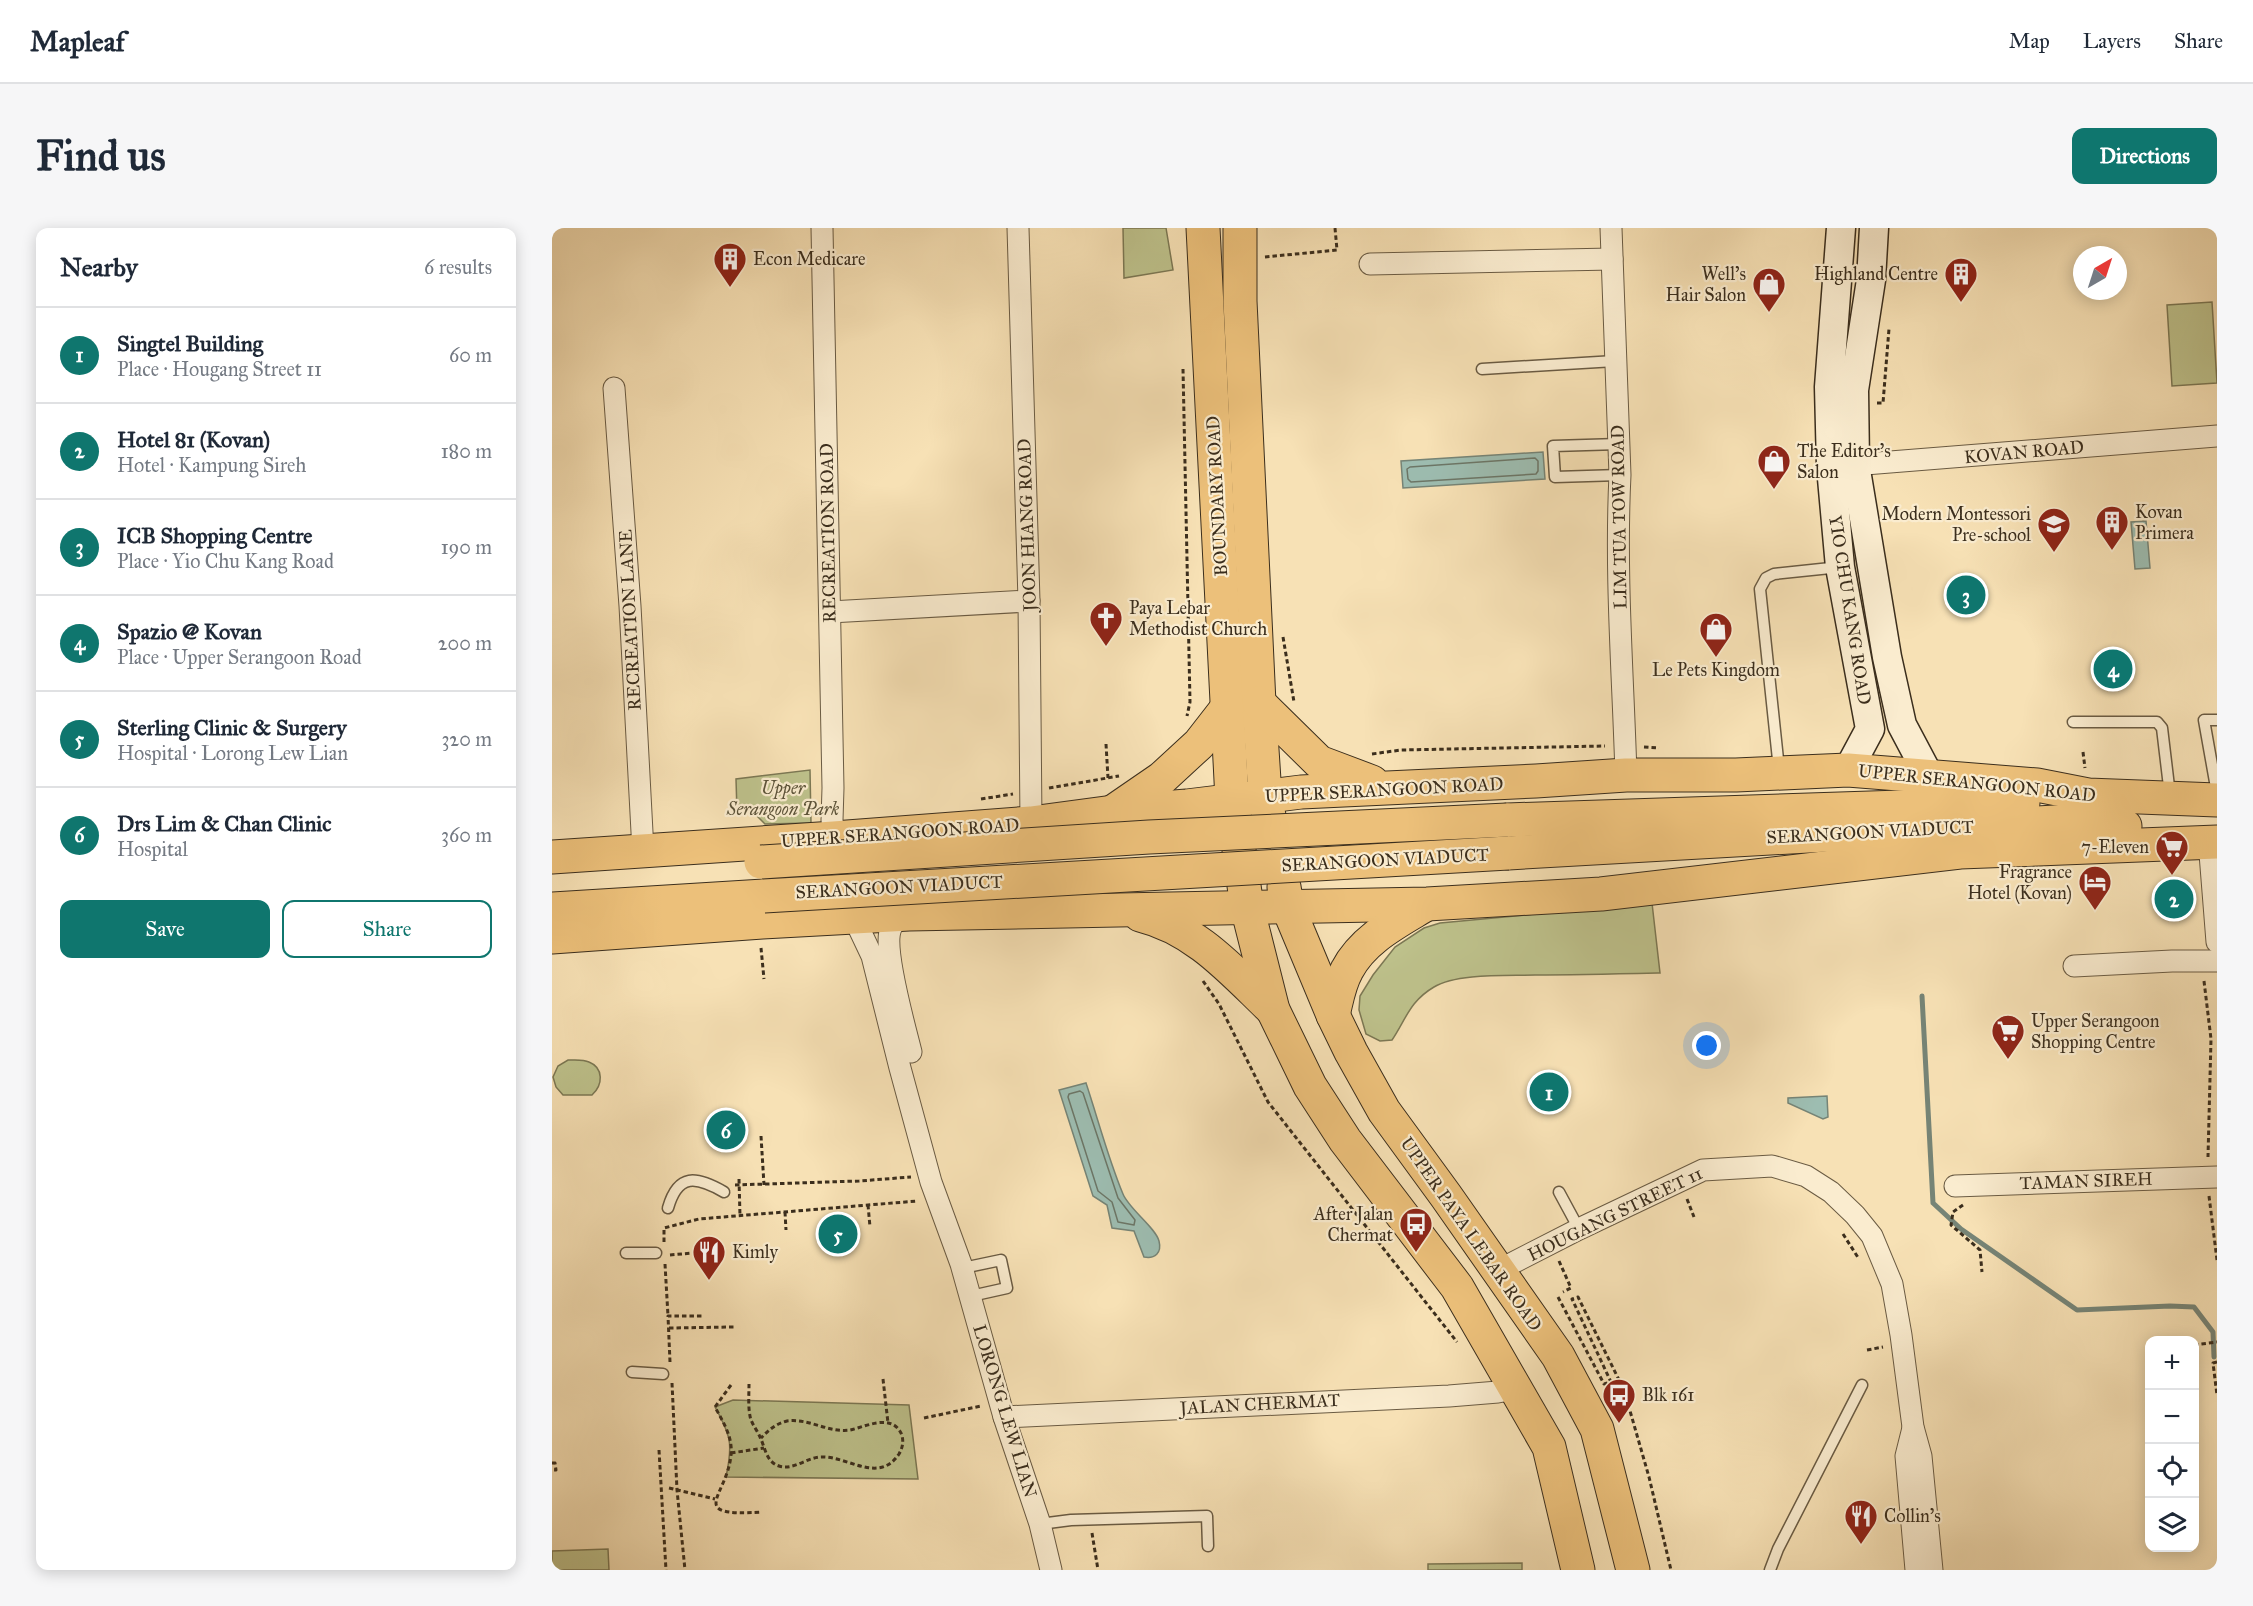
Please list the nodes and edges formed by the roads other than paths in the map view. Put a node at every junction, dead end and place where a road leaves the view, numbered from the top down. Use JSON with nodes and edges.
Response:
{"nodes":[{"id":1,"x":822,"y":228,"type":"edge"},
{"id":2,"x":1018,"y":228,"type":"edge"},
{"id":3,"x":1203,"y":228,"type":"edge"},
{"id":4,"x":1240,"y":228,"type":"edge"},
{"id":5,"x":1611,"y":228,"type":"edge"},
{"id":6,"x":1841,"y":228,"type":"edge"},
{"id":7,"x":1874,"y":228,"type":"edge"},
{"id":8,"x":1612,"y":259,"type":"junction"},
{"id":9,"x":1370,"y":264,"type":"dead end"},
{"id":10,"x":1615,"y":361,"type":"junction"},
{"id":11,"x":1482,"y":369,"type":"dead end"},
{"id":12,"x":614,"y":388,"type":"dead end"},
{"id":13,"x":2217,"y":436,"type":"edge"},
{"id":14,"x":1619,"y":444,"type":"junction"},
{"id":15,"x":1843,"y":466,"type":"junction"},
{"id":16,"x":1620,"y":475,"type":"junction"},
{"id":17,"x":1840,"y":567,"type":"junction"},
{"id":18,"x":1029,"y":601,"type":"junction"},
{"id":19,"x":830,"y":612,"type":"junction"},
{"id":20,"x":1259,"y":703,"type":"junction"},
{"id":21,"x":1227,"y":708,"type":"junction"},
{"id":22,"x":2217,"y":720,"type":"edge"},
{"id":23,"x":2073,"y":722,"type":"dead end"},
{"id":24,"x":1902,"y":725,"type":"junction"},
{"id":25,"x":1870,"y":729,"type":"junction"},
{"id":26,"x":1626,"y":760,"type":"junction"},
{"id":27,"x":1848,"y":770,"type":"junction"},
{"id":28,"x":1779,"y":773,"type":"junction"},
{"id":29,"x":1929,"y":776,"type":"junction"},
{"id":30,"x":1385,"y":787,"type":"junction"},
{"id":31,"x":2217,"y":793,"type":"edge"},
{"id":32,"x":2088,"y":795,"type":"junction"},
{"id":33,"x":1265,"y":796,"type":"junction"},
{"id":34,"x":2171,"y":798,"type":"junction"},
{"id":35,"x":1232,"y":800,"type":"junction"},
{"id":36,"x":2217,"y":800,"type":"edge"},
{"id":37,"x":1031,"y":807,"type":"junction"},
{"id":38,"x":1113,"y":812,"type":"junction"},
{"id":39,"x":834,"y":838,"type":"junction"},
{"id":40,"x":2214,"y":838,"type":"edge"},
{"id":41,"x":643,"y":851,"type":"junction"},
{"id":42,"x":552,"y":857,"type":"edge"},
{"id":43,"x":552,"y":880,"type":"edge"},
{"id":44,"x":1427,"y":904,"type":"junction"},
{"id":45,"x":1287,"y":905,"type":"junction"},
{"id":46,"x":1247,"y":907,"type":"junction"},
{"id":47,"x":552,"y":909,"type":"edge"},
{"id":48,"x":1115,"y":909,"type":"junction"},
{"id":49,"x":909,"y":914,"type":"junction"},
{"id":50,"x":854,"y":918,"type":"junction"},
{"id":51,"x":552,"y":938,"type":"edge"},
{"id":52,"x":2217,"y":942,"type":"edge"},
{"id":53,"x":2210,"y":961,"type":"edge"},
{"id":54,"x":2074,"y":966,"type":"dead end"},
{"id":55,"x":1274,"y":1010,"type":"junction"},
{"id":56,"x":1333,"y":1014,"type":"junction"},
{"id":57,"x":920,"y":1090,"type":"junction"},
{"id":58,"x":2212,"y":1177,"type":"edge"},
{"id":59,"x":727,"y":1189,"type":"road end"},
{"id":60,"x":1559,"y":1192,"type":"dead end"},
{"id":61,"x":1960,"y":1195,"type":"road end"},
{"id":62,"x":927,"y":1197,"type":"junction"},
{"id":63,"x":668,"y":1208,"type":"dead end"},
{"id":64,"x":1579,"y":1229,"type":"junction"},
{"id":65,"x":626,"y":1253,"type":"dead end"},
{"id":66,"x":660,"y":1254,"type":"road end"},
{"id":67,"x":960,"y":1261,"type":"junction"},
{"id":68,"x":1497,"y":1271,"type":"junction"},
{"id":69,"x":971,"y":1296,"type":"junction"},
{"id":70,"x":632,"y":1372,"type":"dead end"},
{"id":71,"x":667,"y":1374,"type":"road end"},
{"id":72,"x":1862,"y":1385,"type":"dead end"},
{"id":73,"x":1515,"y":1389,"type":"junction"},
{"id":74,"x":998,"y":1410,"type":"junction"},
{"id":75,"x":1913,"y":1427,"type":"junction"},
{"id":76,"x":1040,"y":1524,"type":"junction"},
{"id":77,"x":1208,"y":1546,"type":"dead end"},
{"id":78,"x":1052,"y":1570,"type":"edge"},
{"id":79,"x":1578,"y":1570,"type":"edge"},
{"id":80,"x":1633,"y":1570,"type":"edge"},
{"id":81,"x":1770,"y":1570,"type":"edge"},
{"id":82,"x":1916,"y":1570,"type":"edge"},
{"id":83,"x":1932,"y":1570,"type":"edge"}],
"edges":[{"from":1,"to":19,"type":"street","name":"RECREATION ROAD"},
{"from":2,"to":18,"type":"street","name":"JOON HIANG ROAD"},
{"from":3,"to":21,"type":"main road","name":"BOUNDARY ROAD"},
{"from":4,"to":20,"type":"main road","name":"BOUNDARY ROAD"},
{"from":5,"to":8,"type":"street","name":"LIM TUA TOW ROAD"},
{"from":6,"to":15,"type":"main road","name":"YIO CHU KANG ROAD"},
{"from":7,"to":15,"type":"main road","name":"YIO CHU KANG ROAD"},
{"from":8,"to":9,"type":"street"},
{"from":8,"to":10,"type":"street","name":"LIM TUA TOW ROAD"},
{"from":10,"to":11,"type":"lane"},
{"from":10,"to":14,"type":"street","name":"LIM TUA TOW ROAD"},
{"from":12,"to":41,"type":"street","name":"RECREATION LANE"},
{"from":13,"to":15,"type":"street","name":"KOVAN ROAD"},
{"from":14,"to":16,"type":"street","name":"LIM TUA TOW ROAD"},
{"from":14,"to":16,"type":"lane"},
{"from":15,"to":17,"type":"main road","name":"YIO CHU KANG ROAD"},
{"from":15,"to":24,"type":"main road","name":"YIO CHU KANG ROAD"},
{"from":16,"to":26,"type":"street","name":"LIM TUA TOW ROAD"},
{"from":17,"to":25,"type":"main road","name":"YIO CHU KANG ROAD"},
{"from":17,"to":28,"type":"lane"},
{"from":18,"to":19,"type":"street"},
{"from":18,"to":37,"type":"street","name":"JOON HIANG ROAD"},
{"from":19,"to":39,"type":"street","name":"RECREATION ROAD"},
{"from":20,"to":30,"type":"main road"},
{"from":20,"to":33,"type":"main road","name":"BOUNDARY ROAD"},
{"from":21,"to":35,"type":"main road","name":"BOUNDARY ROAD"},
{"from":21,"to":38,"type":"main road"},
{"from":22,"to":31,"type":"lane"},
{"from":23,"to":34,"type":"lane"},
{"from":24,"to":25,"type":"main road"},
{"from":24,"to":29,"type":"main road","name":"YIO CHU KANG ROAD"},
{"from":25,"to":27,"type":"main road","name":"YIO CHU KANG ROAD"},
{"from":26,"to":28,"type":"main road","name":"UPPER SERANGOON ROAD"},
{"from":26,"to":30,"type":"main road","name":"UPPER SERANGOON ROAD"},
{"from":27,"to":28,"type":"main road","name":"UPPER SERANGOON ROAD"},
{"from":27,"to":29,"type":"main road","name":"UPPER SERANGOON ROAD"},
{"from":29,"to":32,"type":"main road","name":"UPPER SERANGOON ROAD"},
{"from":30,"to":33,"type":"main road","name":"UPPER SERANGOON ROAD"},
{"from":32,"to":34,"type":"main road","name":"UPPER SERANGOON ROAD"},
{"from":32,"to":43,"type":"main road","name":"SERANGOON VIADUCT","bridge":true},
{"from":33,"to":35,"type":"main road","name":"UPPER SERANGOON ROAD"},
{"from":33,"to":45,"type":"main road","name":"BOUNDARY ROAD"},
{"from":34,"to":36,"type":"main road","name":"UPPER SERANGOON ROAD"},
{"from":35,"to":38,"type":"main road","name":"UPPER SERANGOON ROAD"},
{"from":35,"to":46,"type":"main road","name":"BOUNDARY ROAD"},
{"from":37,"to":38,"type":"main road","name":"UPPER SERANGOON ROAD"},
{"from":37,"to":39,"type":"main road","name":"UPPER SERANGOON ROAD"},
{"from":39,"to":41,"type":"main road","name":"UPPER SERANGOON ROAD"},
{"from":40,"to":44,"type":"main road"},
{"from":40,"to":47,"type":"main road","name":"SERANGOON VIADUCT","bridge":true},
{"from":40,"to":52,"type":"street"},
{"from":41,"to":42,"type":"main road","name":"UPPER SERANGOON ROAD"},
{"from":44,"to":45,"type":"main road"},
{"from":44,"to":56,"type":"main road"},
{"from":45,"to":46,"type":"main road"},
{"from":45,"to":56,"type":"main road","name":"UPPER PAYA LEBAR ROAD"},
{"from":46,"to":48,"type":"main road"},
{"from":46,"to":55,"type":"main road"},
{"from":48,"to":49,"type":"main road"},
{"from":48,"to":55,"type":"main road"},
{"from":49,"to":50,"type":"main road"},
{"from":49,"to":57,"type":"street","name":"LORONG LEW LIAN"},
{"from":50,"to":51,"type":"main road"},
{"from":50,"to":62,"type":"street","name":"LORONG LEW LIAN"},
{"from":53,"to":54,"type":"street"},
{"from":55,"to":73,"type":"main road"},
{"from":56,"to":68,"type":"main road","name":"UPPER PAYA LEBAR ROAD"},
{"from":57,"to":62,"type":"street","name":"LORONG LEW LIAN"},
{"from":57,"to":67,"type":"street","name":"LORONG LEW LIAN"},
{"from":58,"to":61,"type":"street","name":"TAMAN SIREH"},
{"from":59,"to":63,"type":"lane"},
{"from":60,"to":64,"type":"lane"},
{"from":62,"to":67,"type":"street","name":"LORONG LEW LIAN"},
{"from":64,"to":68,"type":"street","name":"HOUGANG STREET 11"},
{"from":64,"to":75,"type":"street","name":"HOUGANG STREET 11"},
{"from":65,"to":66,"type":"lane"},
{"from":67,"to":69,"type":"street","name":"LORONG LEW LIAN"},
{"from":67,"to":69,"type":"lane"},
{"from":68,"to":80,"type":"main road","name":"UPPER PAYA LEBAR ROAD"},
{"from":69,"to":74,"type":"street","name":"LORONG LEW LIAN"},
{"from":70,"to":71,"type":"lane"},
{"from":72,"to":81,"type":"lane"},
{"from":73,"to":74,"type":"street","name":"JALAN CHERMAT"},
{"from":73,"to":79,"type":"main road"},
{"from":74,"to":76,"type":"street","name":"LORONG LEW LIAN"},
{"from":75,"to":82,"type":"street","name":"HOUGANG STREET 11"},
{"from":75,"to":83,"type":"street","name":"HOUGANG STREET 11"},
{"from":76,"to":77,"type":"lane"},
{"from":76,"to":78,"type":"street","name":"LORONG LEW LIAN"}]}
